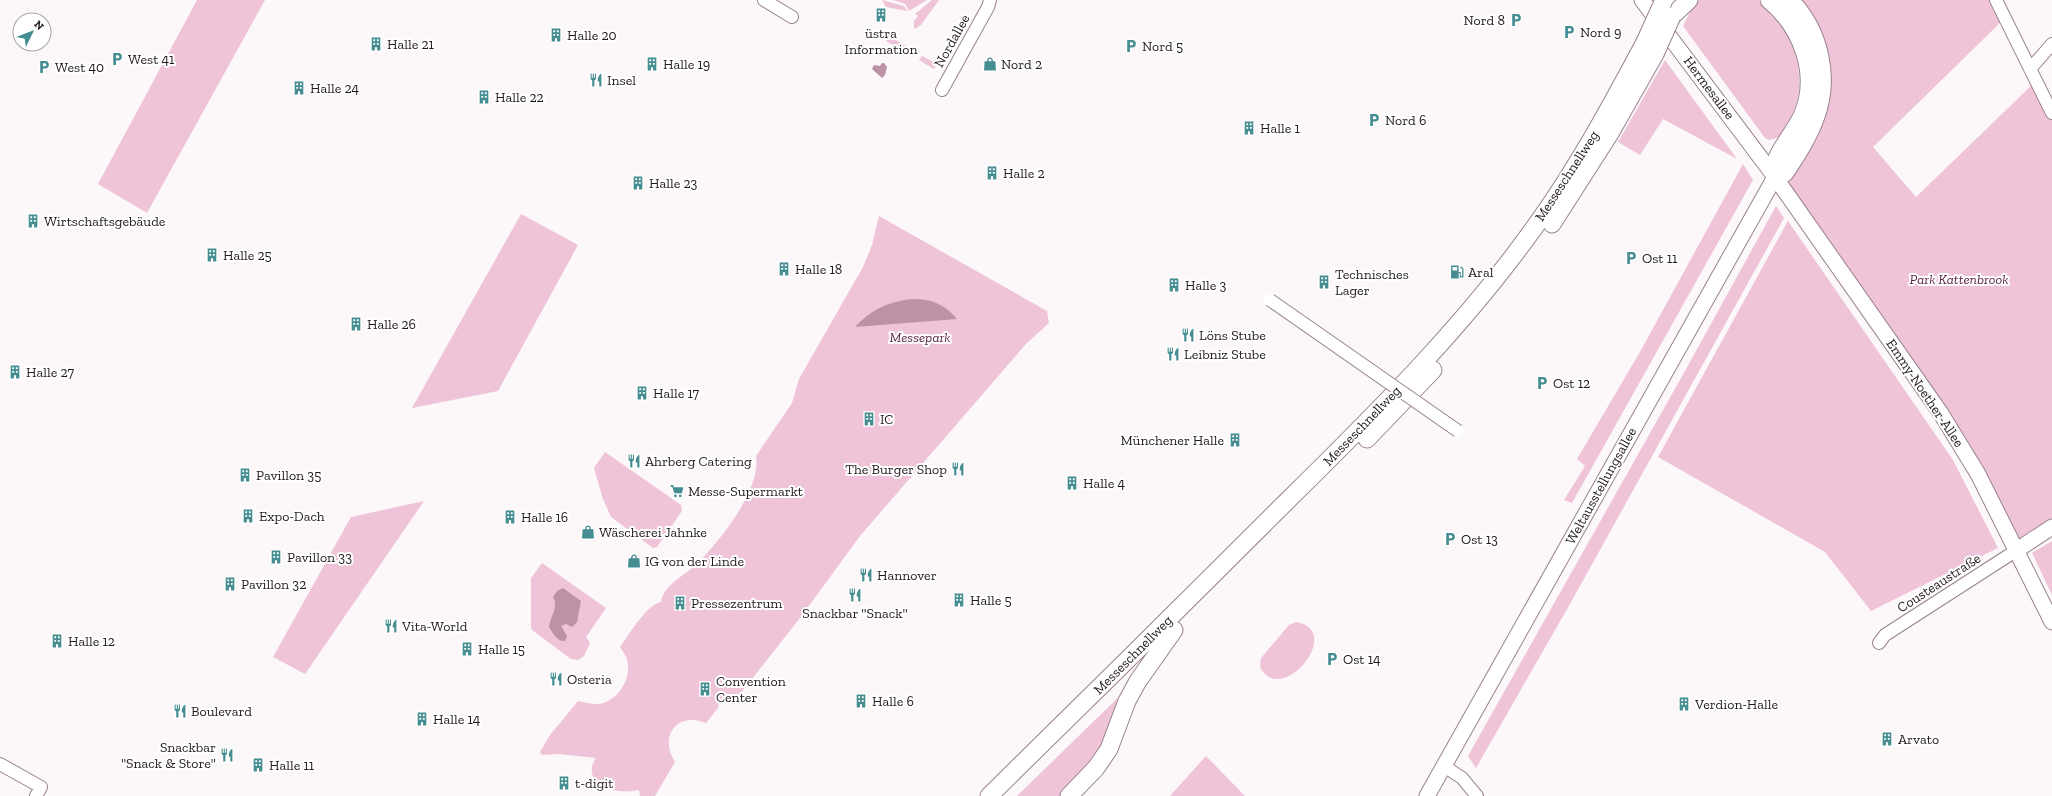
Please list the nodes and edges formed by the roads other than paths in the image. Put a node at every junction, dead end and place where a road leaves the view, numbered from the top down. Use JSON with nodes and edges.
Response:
{"nodes":[{"id":1,"x":764,"y":0,"type":"edge"},
{"id":2,"x":1642,"y":0,"type":"edge"},
{"id":3,"x":1690,"y":0,"type":"edge"},
{"id":4,"x":1769,"y":0,"type":"edge"},
{"id":5,"x":1790,"y":0,"type":"edge"},
{"id":6,"x":1996,"y":0,"type":"edge"},
{"id":7,"x":991,"y":2,"type":"edge"},
{"id":8,"x":1674,"y":8,"type":"edge"},
{"id":9,"x":792,"y":17,"type":"dead end"},
{"id":10,"x":2052,"y":44,"type":"edge"},
{"id":11,"x":1650,"y":48,"type":"junction"},
{"id":12,"x":2030,"y":69,"type":"junction"},
{"id":13,"x":942,"y":90,"type":"dead end"},
{"id":14,"x":2052,"y":113,"type":"edge"},
{"id":15,"x":1775,"y":177,"type":"junction"},
{"id":16,"x":1270,"y":300,"type":"dead end"},
{"id":17,"x":1458,"y":431,"type":"dead end"},
{"id":18,"x":2052,"y":527,"type":"edge"},
{"id":19,"x":2017,"y":550,"type":"junction"},
{"id":20,"x":2052,"y":622,"type":"edge"},
{"id":21,"x":1174,"y":630,"type":"junction"},
{"id":22,"x":1879,"y":643,"type":"dead end"},
{"id":23,"x":0,"y":764,"type":"edge"},
{"id":24,"x":1444,"y":766,"type":"junction"},
{"id":25,"x":38,"y":792,"type":"edge"},
{"id":26,"x":989,"y":796,"type":"edge"},
{"id":27,"x":1006,"y":796,"type":"edge"},
{"id":28,"x":1069,"y":796,"type":"edge"},
{"id":29,"x":1427,"y":796,"type":"edge"},
{"id":30,"x":1477,"y":796,"type":"edge"}],
"edges":[{"from":1,"to":9,"type":"street"},
{"from":2,"to":15,"type":"main road","name":"Hermesallee"},
{"from":3,"to":8,"type":"highway"},
{"from":4,"to":15,"type":"highway"},
{"from":5,"to":15,"type":"highway"},
{"from":6,"to":12,"type":"street"},
{"from":7,"to":13,"type":"street","name":"Nordallee"},
{"from":8,"to":11,"type":"highway","name":"Messeschnellweg","bridge":true},
{"from":10,"to":12,"type":"street"},
{"from":11,"to":21,"type":"highway","name":"Messeschnellweg"},
{"from":11,"to":26,"type":"highway","name":"Messeschnellweg"},
{"from":12,"to":14,"type":"street"},
{"from":15,"to":19,"type":"main road","name":"Emmy-Noether-Allee"},
{"from":15,"to":24,"type":"main road","name":"Weltausstellungsallee"},
{"from":16,"to":17,"type":"street","bridge":true},
{"from":18,"to":19,"type":"main road"},
{"from":19,"to":20,"type":"main road","name":"Emmy-Noether-Allee"},
{"from":19,"to":22,"type":"street","name":"Cousteaustraße"},
{"from":21,"to":27,"type":"highway","name":"Messeschnellweg"},
{"from":21,"to":28,"type":"highway"},
{"from":23,"to":25,"type":"street"},
{"from":24,"to":29,"type":"main road","name":"Weltausstellungsallee"},
{"from":24,"to":30,"type":"street"}]}
